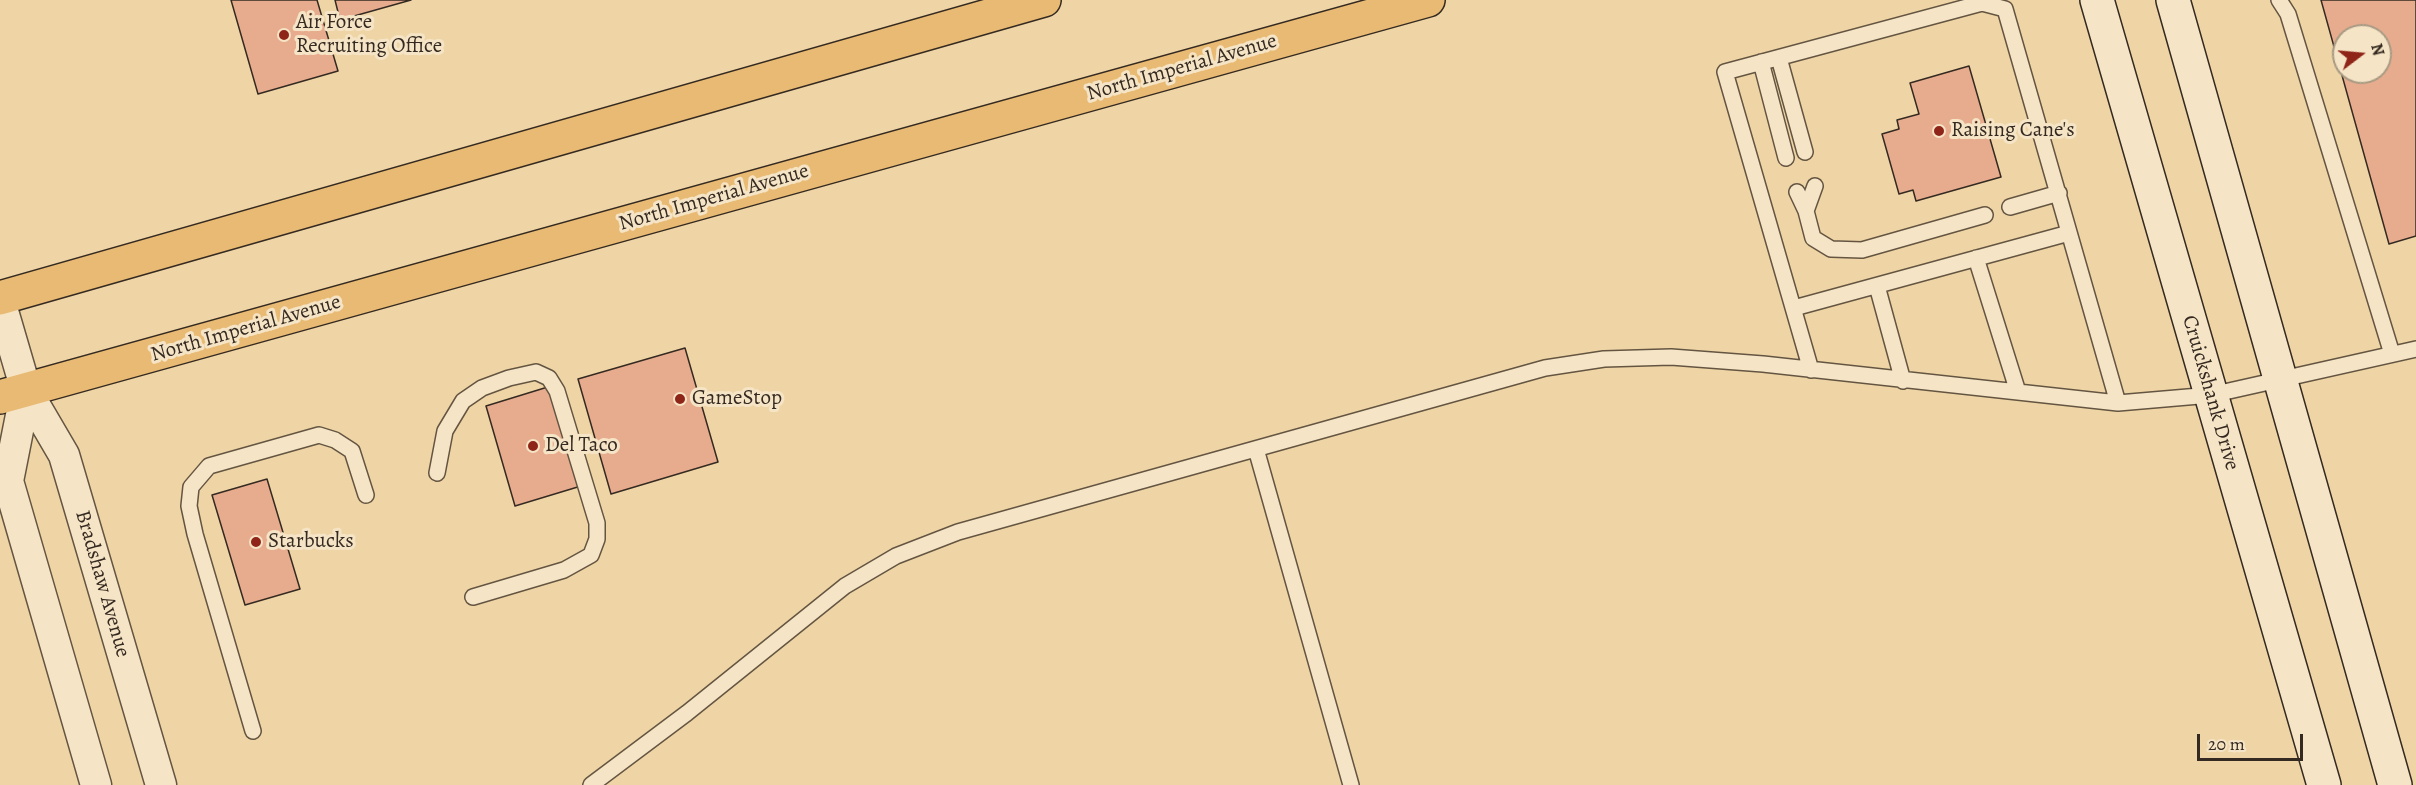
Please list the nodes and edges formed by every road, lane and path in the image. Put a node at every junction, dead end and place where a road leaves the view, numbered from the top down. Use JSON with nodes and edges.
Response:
{"nodes":[{"id":1,"x":1044,"y":0,"type":"edge"},
{"id":2,"x":1428,"y":0,"type":"edge"},
{"id":3,"x":2097,"y":0,"type":"edge"},
{"id":4,"x":2173,"y":0,"type":"edge"},
{"id":5,"x":2279,"y":0,"type":"edge"},
{"id":6,"x":1779,"y":58,"type":"junction"},
{"id":7,"x":1761,"y":62,"type":"junction"},
{"id":8,"x":1805,"y":152,"type":"dead end"},
{"id":9,"x":1786,"y":158,"type":"dead end"},
{"id":10,"x":1815,"y":186,"type":"dead end"},
{"id":11,"x":1797,"y":192,"type":"dead end"},
{"id":12,"x":2059,"y":193,"type":"junction"},
{"id":13,"x":2010,"y":207,"type":"dead end"},
{"id":14,"x":1806,"y":211,"type":"junction"},
{"id":15,"x":1985,"y":215,"type":"dead end"},
{"id":16,"x":2069,"y":233,"type":"junction"},
{"id":17,"x":1976,"y":258,"type":"junction"},
{"id":18,"x":1877,"y":286,"type":"junction"},
{"id":19,"x":0,"y":299,"type":"edge"},
{"id":20,"x":1794,"y":308,"type":"junction"},
{"id":21,"x":2416,"y":349,"type":"edge"},
{"id":22,"x":2392,"y":354,"type":"junction"},
{"id":23,"x":1812,"y":370,"type":"junction"},
{"id":24,"x":2279,"y":379,"type":"junction"},
{"id":25,"x":1903,"y":381,"type":"junction"},
{"id":26,"x":2018,"y":392,"type":"junction"},
{"id":27,"x":13,"y":393,"type":"edge"},
{"id":28,"x":2211,"y":395,"type":"junction"},
{"id":29,"x":2118,"y":403,"type":"junction"},
{"id":30,"x":1256,"y":449,"type":"junction"},
{"id":31,"x":437,"y":473,"type":"dead end"},
{"id":32,"x":366,"y":495,"type":"dead end"},
{"id":33,"x":473,"y":597,"type":"dead end"},
{"id":34,"x":253,"y":731,"type":"dead end"},
{"id":35,"x":96,"y":785,"type":"edge"},
{"id":36,"x":161,"y":785,"type":"edge"},
{"id":37,"x":591,"y":785,"type":"edge"},
{"id":38,"x":1351,"y":785,"type":"edge"},
{"id":39,"x":2324,"y":785,"type":"edge"},
{"id":40,"x":2395,"y":785,"type":"edge"}],
"edges":[{"from":1,"to":19,"type":"highway"},
{"from":2,"to":27,"type":"highway","name":"North Imperial Avenue"},
{"from":3,"to":28,"type":"street","name":"Cruickshank Drive"},
{"from":4,"to":24,"type":"street"},
{"from":5,"to":22,"type":"lane"},
{"from":6,"to":7,"type":"lane"},
{"from":6,"to":8,"type":"lane"},
{"from":6,"to":12,"type":"lane"},
{"from":7,"to":9,"type":"lane"},
{"from":7,"to":20,"type":"lane"},
{"from":10,"to":14,"type":"lane"},
{"from":11,"to":14,"type":"lane"},
{"from":12,"to":13,"type":"lane"},
{"from":12,"to":16,"type":"lane"},
{"from":14,"to":15,"type":"lane"},
{"from":16,"to":17,"type":"lane"},
{"from":16,"to":29,"type":"lane"},
{"from":17,"to":18,"type":"lane"},
{"from":17,"to":26,"type":"lane"},
{"from":18,"to":20,"type":"lane"},
{"from":18,"to":25,"type":"lane"},
{"from":19,"to":27,"type":"street","name":"Bradshaw Avenue"},
{"from":20,"to":23,"type":"lane"},
{"from":21,"to":22,"type":"lane"},
{"from":22,"to":24,"type":"lane"},
{"from":23,"to":25,"type":"lane"},
{"from":23,"to":30,"type":"lane"},
{"from":24,"to":28,"type":"lane"},
{"from":24,"to":40,"type":"street"},
{"from":25,"to":26,"type":"lane"},
{"from":26,"to":29,"type":"lane"},
{"from":27,"to":35,"type":"street","name":"Bradshaw Avenue"},
{"from":27,"to":36,"type":"street","name":"Bradshaw Avenue"},
{"from":28,"to":29,"type":"lane"},
{"from":28,"to":39,"type":"street","name":"Cruickshank Drive"},
{"from":30,"to":37,"type":"lane"},
{"from":30,"to":38,"type":"lane"},
{"from":31,"to":33,"type":"lane"},
{"from":32,"to":34,"type":"lane"}]}
